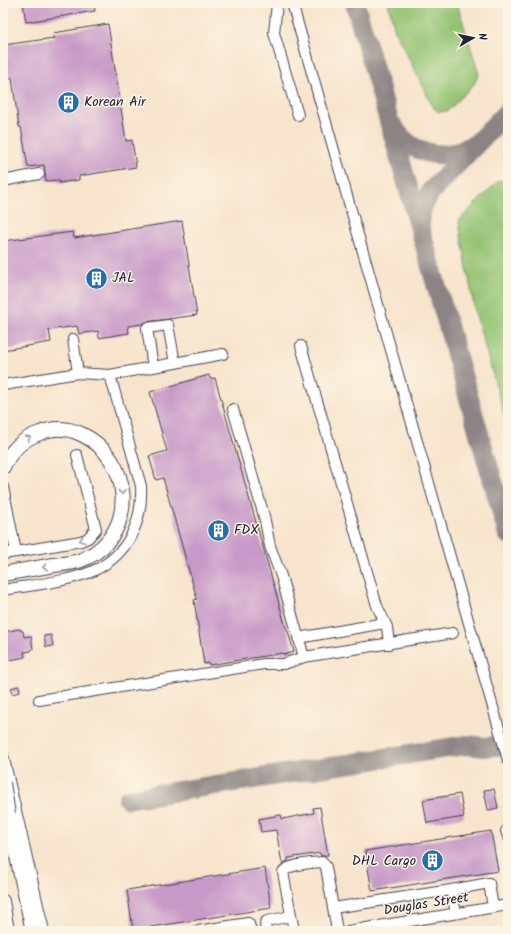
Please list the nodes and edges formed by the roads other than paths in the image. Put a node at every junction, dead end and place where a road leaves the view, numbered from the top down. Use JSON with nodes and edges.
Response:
{"nodes":[{"id":1,"x":277,"y":3,"type":"edge"},
{"id":2,"x":292,"y":3,"type":"edge"},
{"id":3,"x":298,"y":114,"type":"dead end"},
{"id":4,"x":40,"y":174,"type":"dead end"},
{"id":5,"x":3,"y":181,"type":"edge"},
{"id":6,"x":73,"y":339,"type":"dead end"},
{"id":7,"x":301,"y":346,"type":"dead end"},
{"id":8,"x":224,"y":354,"type":"dead end"},
{"id":9,"x":175,"y":363,"type":"junction"},
{"id":10,"x":153,"y":367,"type":"junction"},
{"id":11,"x":78,"y":373,"type":"junction"},
{"id":12,"x":110,"y":374,"type":"junction"},
{"id":13,"x":3,"y":385,"type":"edge"},
{"id":14,"x":233,"y":409,"type":"dead end"},
{"id":15,"x":77,"y":455,"type":"dead end"},
{"id":16,"x":3,"y":467,"type":"edge"},
{"id":17,"x":3,"y":487,"type":"edge"},
{"id":18,"x":16,"y":552,"type":"junction"},
{"id":19,"x":3,"y":554,"type":"edge"},
{"id":20,"x":3,"y":574,"type":"edge"},
{"id":21,"x":3,"y":590,"type":"edge"},
{"id":22,"x":386,"y":623,"type":"junction"},
{"id":23,"x":453,"y":634,"type":"dead end"},
{"id":24,"x":298,"y":638,"type":"junction"},
{"id":25,"x":389,"y":644,"type":"junction"},
{"id":26,"x":304,"y":658,"type":"junction"},
{"id":27,"x":39,"y":700,"type":"dead end"},
{"id":28,"x":3,"y":755,"type":"edge"},
{"id":29,"x":508,"y":760,"type":"edge"},
{"id":30,"x":6,"y":791,"type":"edge"},
{"id":31,"x":451,"y":890,"type":"junction"},
{"id":32,"x":3,"y":901,"type":"edge"},
{"id":33,"x":508,"y":905,"type":"edge"},
{"id":34,"x":493,"y":907,"type":"junction"},
{"id":35,"x":333,"y":908,"type":"junction"},
{"id":36,"x":456,"y":913,"type":"junction"},
{"id":37,"x":291,"y":916,"type":"junction"},
{"id":38,"x":4,"y":917,"type":"edge"},
{"id":39,"x":8,"y":931,"type":"edge"},
{"id":40,"x":33,"y":931,"type":"edge"},
{"id":41,"x":44,"y":931,"type":"edge"},
{"id":42,"x":198,"y":931,"type":"edge"},
{"id":43,"x":251,"y":931,"type":"edge"},
{"id":44,"x":266,"y":931,"type":"edge"},
{"id":45,"x":294,"y":931,"type":"edge"},
{"id":46,"x":337,"y":931,"type":"edge"},
{"id":47,"x":348,"y":931,"type":"edge"}],
"edges":[{"from":1,"to":3,"type":"street"},
{"from":2,"to":29,"type":"street"},
{"from":4,"to":5,"type":"street"},
{"from":6,"to":11,"type":"street"},
{"from":7,"to":22,"type":"street"},
{"from":8,"to":9,"type":"street"},
{"from":9,"to":10,"type":"street"},
{"from":9,"to":10,"type":"street"},
{"from":10,"to":12,"type":"street"},
{"from":11,"to":12,"type":"street"},
{"from":11,"to":13,"type":"street"},
{"from":12,"to":21,"type":"street"},
{"from":14,"to":24,"type":"street"},
{"from":15,"to":18,"type":"street","one_way":true},
{"from":16,"to":20,"type":"highway","one_way":true},
{"from":17,"to":18,"type":"street"},
{"from":18,"to":19,"type":"street"},
{"from":22,"to":24,"type":"street"},
{"from":22,"to":25,"type":"street"},
{"from":23,"to":25,"type":"street"},
{"from":24,"to":26,"type":"street"},
{"from":25,"to":26,"type":"street"},
{"from":26,"to":27,"type":"street"},
{"from":28,"to":30,"type":"street"},
{"from":30,"to":40,"type":"highway","bridge":true},
{"from":30,"to":41,"type":"street"},
{"from":31,"to":34,"type":"street"},
{"from":31,"to":35,"type":"street"},
{"from":31,"to":36,"type":"street"},
{"from":32,"to":38,"type":"main road"},
{"from":33,"to":34,"type":"street","name":"Douglas Street"},
{"from":34,"to":36,"type":"street","name":"Douglas Street"},
{"from":35,"to":37,"type":"street"},
{"from":35,"to":46,"type":"street"},
{"from":36,"to":47,"type":"street","name":"Douglas Street"},
{"from":37,"to":44,"type":"street"},
{"from":37,"to":45,"type":"street"},
{"from":38,"to":39,"type":"main road"},
{"from":42,"to":43,"type":"street"}]}
